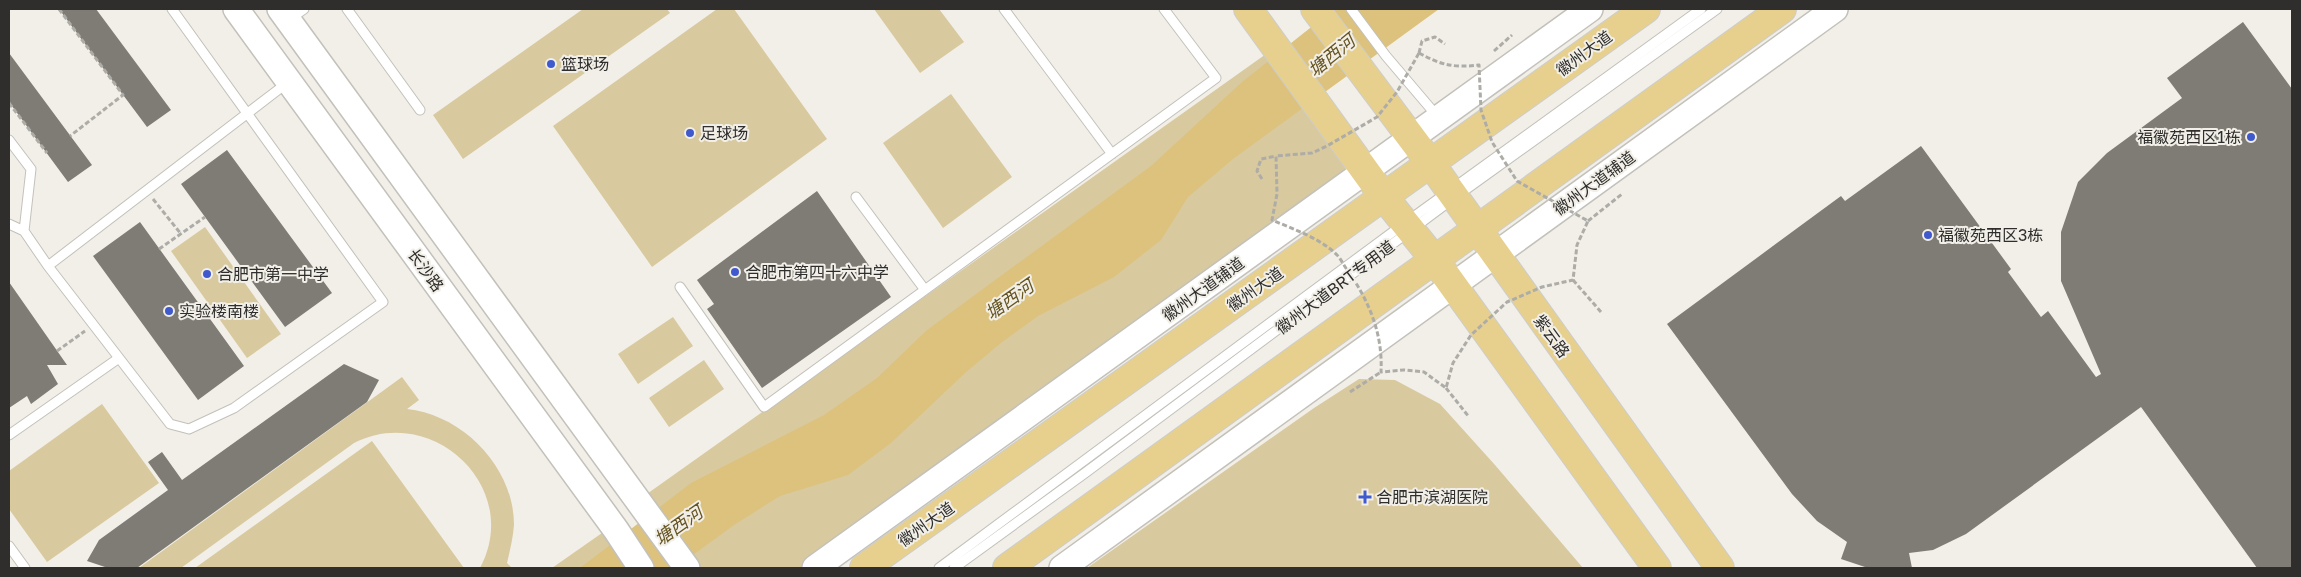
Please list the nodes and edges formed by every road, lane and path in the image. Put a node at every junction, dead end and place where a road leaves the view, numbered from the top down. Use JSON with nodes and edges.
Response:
{"nodes":[{"id":1,"x":59,"y":9,"type":"edge"},
{"id":2,"x":172,"y":9,"type":"edge"},
{"id":3,"x":236,"y":9,"type":"edge"},
{"id":4,"x":347,"y":9,"type":"edge"},
{"id":5,"x":1004,"y":9,"type":"edge"},
{"id":6,"x":1164,"y":9,"type":"edge"},
{"id":7,"x":1248,"y":9,"type":"edge"},
{"id":8,"x":1351,"y":9,"type":"edge"},
{"id":9,"x":1590,"y":9,"type":"edge"},
{"id":10,"x":1646,"y":9,"type":"edge"},
{"id":11,"x":1701,"y":9,"type":"edge"},
{"id":12,"x":1717,"y":9,"type":"edge"},
{"id":13,"x":1782,"y":9,"type":"edge"},
{"id":14,"x":1835,"y":9,"type":"edge"},
{"id":15,"x":1317,"y":12,"type":"edge"},
{"id":16,"x":291,"y":13,"type":"edge"},
{"id":17,"x":1445,"y":44,"type":"dead end"},
{"id":18,"x":1419,"y":53,"type":"junction"},
{"id":19,"x":289,"y":82,"type":"junction"},
{"id":20,"x":9,"y":103,"type":"edge"},
{"id":21,"x":420,"y":110,"type":"dead end"},
{"id":22,"x":249,"y":113,"type":"junction"},
{"id":23,"x":1438,"y":118,"type":"junction"},
{"id":24,"x":70,"y":136,"type":"dead end"},
{"id":25,"x":1411,"y":138,"type":"junction"},
{"id":26,"x":9,"y":140,"type":"edge"},
{"id":27,"x":47,"y":153,"type":"dead end"},
{"id":28,"x":1112,"y":154,"type":"junction"},
{"id":29,"x":1276,"y":156,"type":"junction"},
{"id":30,"x":1431,"y":164,"type":"junction"},
{"id":31,"x":1366,"y":171,"type":"junction"},
{"id":32,"x":1262,"y":179,"type":"dead end"},
{"id":33,"x":146,"y":191,"type":"junction"},
{"id":34,"x":1452,"y":194,"type":"junction"},
{"id":35,"x":1622,"y":194,"type":"dead end"},
{"id":36,"x":856,"y":197,"type":"dead end"},
{"id":37,"x":1384,"y":197,"type":"junction"},
{"id":38,"x":205,"y":217,"type":"dead end"},
{"id":39,"x":1588,"y":221,"type":"junction"},
{"id":40,"x":9,"y":224,"type":"edge"},
{"id":41,"x":1408,"y":226,"type":"junction"},
{"id":42,"x":1477,"y":229,"type":"junction"},
{"id":43,"x":24,"y":231,"type":"junction"},
{"id":44,"x":182,"y":234,"type":"junction"},
{"id":45,"x":160,"y":249,"type":"dead end"},
{"id":46,"x":1494,"y":255,"type":"junction"},
{"id":47,"x":1434,"y":259,"type":"junction"},
{"id":48,"x":48,"y":266,"type":"junction"},
{"id":49,"x":1573,"y":280,"type":"junction"},
{"id":50,"x":1453,"y":285,"type":"junction"},
{"id":51,"x":680,"y":287,"type":"dead end"},
{"id":52,"x":925,"y":290,"type":"junction"},
{"id":53,"x":1601,"y":312,"type":"dead end"},
{"id":54,"x":93,"y":325,"type":"junction"},
{"id":55,"x":57,"y":351,"type":"dead end"},
{"id":56,"x":119,"y":358,"type":"junction"},
{"id":57,"x":1381,"y":372,"type":"junction"},
{"id":58,"x":1446,"y":388,"type":"junction"},
{"id":59,"x":1350,"y":392,"type":"dead end"},
{"id":60,"x":1469,"y":418,"type":"dead end"},
{"id":61,"x":9,"y":435,"type":"edge"},
{"id":62,"x":9,"y":546,"type":"edge"},
{"id":63,"x":25,"y":568,"type":"edge"},
{"id":64,"x":641,"y":568,"type":"edge"},
{"id":65,"x":687,"y":568,"type":"edge"},
{"id":66,"x":815,"y":568,"type":"edge"},
{"id":67,"x":864,"y":568,"type":"edge"},
{"id":68,"x":939,"y":568,"type":"edge"},
{"id":69,"x":954,"y":568,"type":"edge"},
{"id":70,"x":1007,"y":568,"type":"edge"},
{"id":71,"x":1062,"y":568,"type":"edge"},
{"id":72,"x":1657,"y":568,"type":"edge"},
{"id":73,"x":1720,"y":568,"type":"edge"}],
"edges":[{"from":1,"to":24,"type":"path"},
{"from":2,"to":22,"type":"lane"},
{"from":3,"to":19,"type":"street","name":"长沙路"},
{"from":4,"to":21,"type":"lane"},
{"from":5,"to":28,"type":"lane"},
{"from":6,"to":28,"type":"lane"},
{"from":7,"to":31,"type":"main road"},
{"from":8,"to":23,"type":"lane"},
{"from":9,"to":23,"type":"street","name":"徽州大道辅道"},
{"from":10,"to":30,"type":"main road","name":"徽州大道"},
{"from":11,"to":34,"type":"lane","name":"徽州大道BRT专用道"},
{"from":12,"to":34,"type":"lane","name":"徽州大道BRT专用道"},
{"from":13,"to":42,"type":"main road"},
{"from":14,"to":46,"type":"street","name":"徽州大道辅道"},
{"from":15,"to":25,"type":"main road","name":"紫云路"},
{"from":16,"to":65,"type":"street"},
{"from":17,"to":18,"type":"path"},
{"from":18,"to":29,"type":"path","bridge":true},
{"from":18,"to":39,"type":"path","bridge":true},
{"from":19,"to":22,"type":"lane"},
{"from":19,"to":64,"type":"street","name":"长沙路"},
{"from":20,"to":27,"type":"path"},
{"from":22,"to":33,"type":"lane"},
{"from":22,"to":56,"type":"lane"},
{"from":23,"to":25,"type":"street","name":"徽州大道辅道"},
{"from":25,"to":30,"type":"main road","name":"紫云路"},
{"from":25,"to":31,"type":"street","name":"徽州大道辅道"},
{"from":26,"to":43,"type":"lane"},
{"from":28,"to":52,"type":"lane"},
{"from":29,"to":32,"type":"path"},
{"from":29,"to":57,"type":"path","bridge":true},
{"from":30,"to":34,"type":"main road","name":"紫云路"},
{"from":30,"to":37,"type":"main road","name":"徽州大道"},
{"from":31,"to":37,"type":"main road"},
{"from":31,"to":66,"type":"street","name":"徽州大道辅道"},
{"from":33,"to":44,"type":"path"},
{"from":33,"to":48,"type":"lane"},
{"from":34,"to":41,"type":"lane","name":"徽州大道BRT专用道"},
{"from":34,"to":42,"type":"main road","name":"紫云路"},
{"from":35,"to":39,"type":"path"},
{"from":36,"to":52,"type":"lane"},
{"from":37,"to":41,"type":"main road"},
{"from":37,"to":67,"type":"main road","name":"徽州大道"},
{"from":38,"to":44,"type":"path"},
{"from":39,"to":49,"type":"path","bridge":true},
{"from":40,"to":43,"type":"lane"},
{"from":41,"to":47,"type":"main road"},
{"from":41,"to":68,"type":"lane","name":"徽州大道BRT专用道"},
{"from":41,"to":69,"type":"lane","name":"徽州大道BRT专用道"},
{"from":42,"to":46,"type":"main road","name":"紫云路"},
{"from":42,"to":47,"type":"main road"},
{"from":43,"to":48,"type":"lane"},
{"from":44,"to":45,"type":"path"},
{"from":46,"to":50,"type":"street","name":"徽州大道辅道"},
{"from":46,"to":73,"type":"main road","name":"紫云路"},
{"from":47,"to":50,"type":"main road"},
{"from":47,"to":70,"type":"main road"},
{"from":48,"to":54,"type":"lane"},
{"from":49,"to":53,"type":"path"},
{"from":49,"to":58,"type":"path","bridge":true},
{"from":50,"to":71,"type":"street","name":"徽州大道辅道"},
{"from":50,"to":72,"type":"main road"},
{"from":51,"to":52,"type":"lane"},
{"from":54,"to":55,"type":"path"},
{"from":54,"to":56,"type":"lane"},
{"from":56,"to":61,"type":"lane"},
{"from":57,"to":58,"type":"path","bridge":true},
{"from":57,"to":59,"type":"path"},
{"from":58,"to":60,"type":"path"},
{"from":62,"to":63,"type":"lane"}]}
